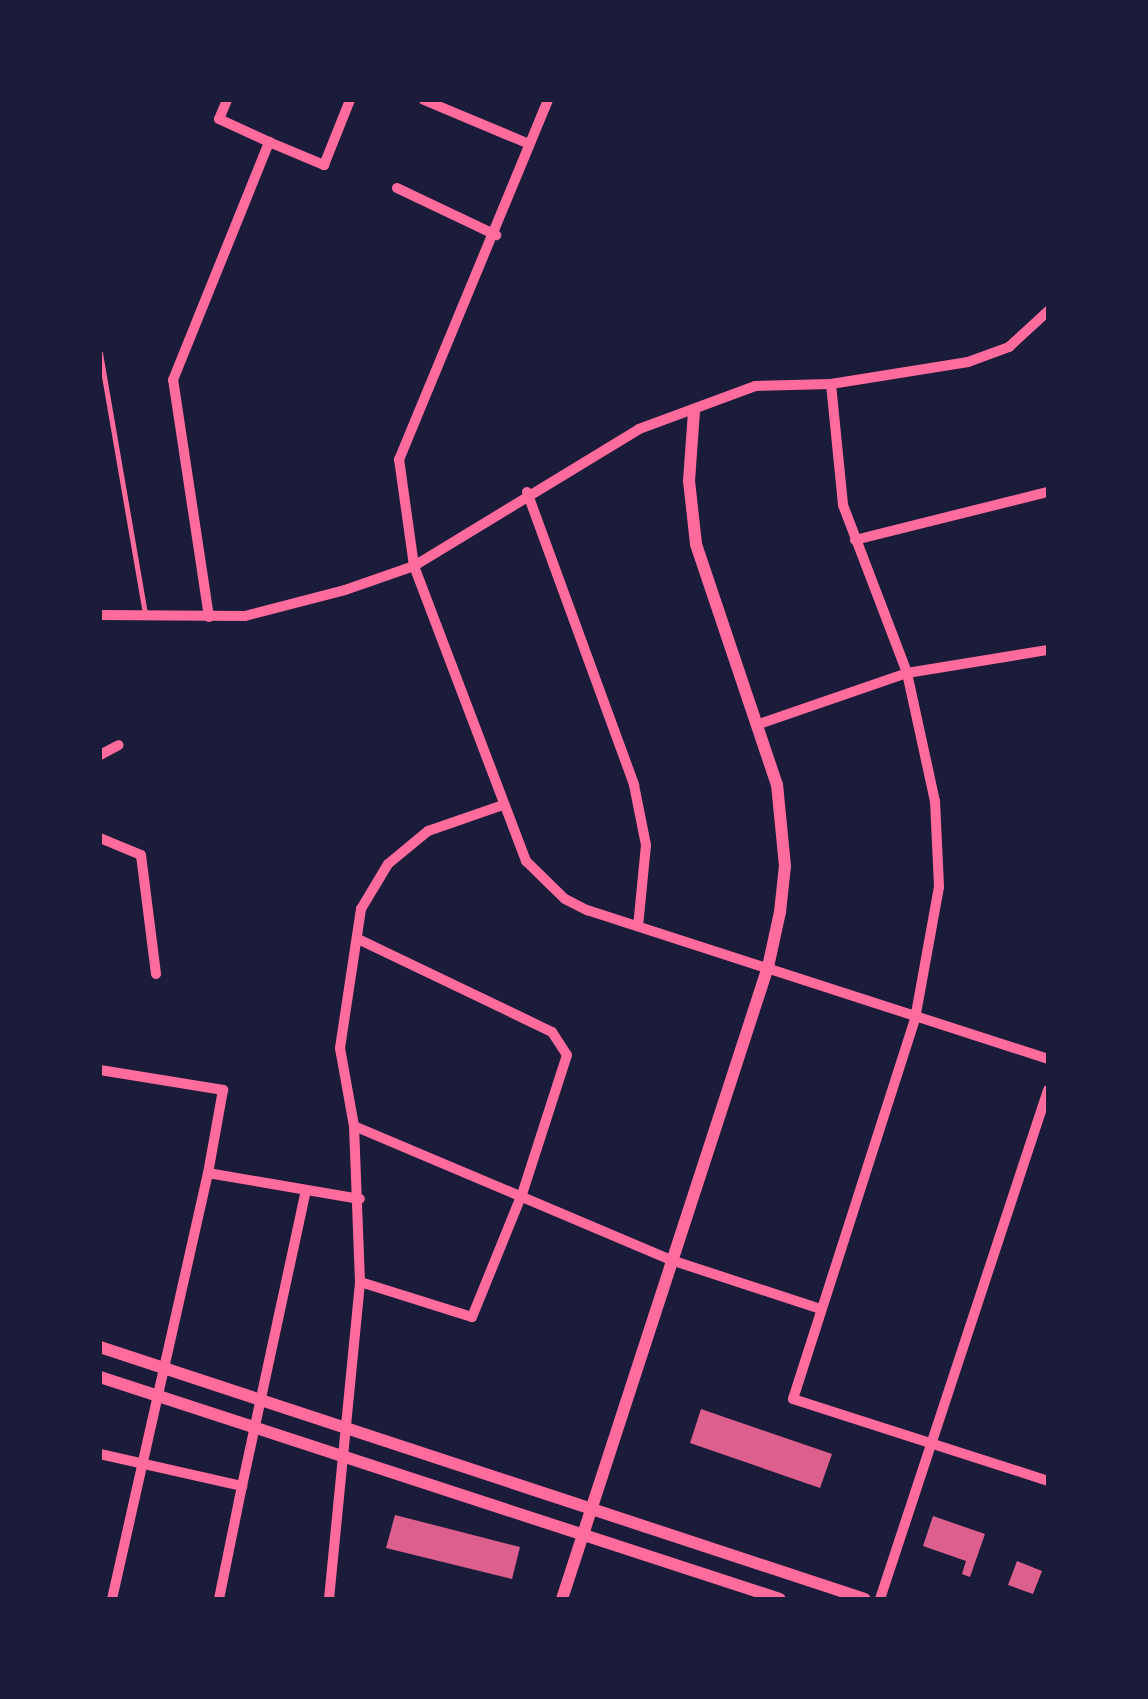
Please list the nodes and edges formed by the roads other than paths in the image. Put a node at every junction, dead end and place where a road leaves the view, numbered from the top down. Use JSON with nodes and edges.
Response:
{"nodes":[{"id":1,"x":227,"y":100,"type":"edge"},
{"id":2,"x":350,"y":100,"type":"edge"},
{"id":3,"x":424,"y":100,"type":"edge"},
{"id":4,"x":548,"y":100,"type":"edge"},
{"id":5,"x":269,"y":142,"type":"junction"},
{"id":6,"x":529,"y":144,"type":"junction"},
{"id":7,"x":396,"y":188,"type":"dead end"},
{"id":8,"x":496,"y":235,"type":"junction"},
{"id":9,"x":1048,"y":311,"type":"edge"},
{"id":10,"x":100,"y":353,"type":"edge"},
{"id":11,"x":831,"y":384,"type":"junction"},
{"id":12,"x":694,"y":412,"type":"junction"},
{"id":13,"x":527,"y":492,"type":"junction"},
{"id":14,"x":1048,"y":492,"type":"edge"},
{"id":15,"x":855,"y":540,"type":"junction"},
{"id":16,"x":414,"y":566,"type":"junction"},
{"id":17,"x":100,"y":614,"type":"edge"},
{"id":18,"x":146,"y":614,"type":"junction"},
{"id":19,"x":208,"y":617,"type":"junction"},
{"id":20,"x":1048,"y":654,"type":"edge"},
{"id":21,"x":908,"y":673,"type":"junction"},
{"id":22,"x":759,"y":724,"type":"junction"},
{"id":23,"x":119,"y":745,"type":"dead end"},
{"id":24,"x":100,"y":755,"type":"edge"},
{"id":25,"x":504,"y":806,"type":"junction"},
{"id":26,"x":100,"y":838,"type":"edge"},
{"id":27,"x":638,"y":926,"type":"junction"},
{"id":28,"x":358,"y":939,"type":"junction"},
{"id":29,"x":768,"y":967,"type":"junction"},
{"id":30,"x":156,"y":974,"type":"dead end"},
{"id":31,"x":915,"y":1018,"type":"junction"},
{"id":32,"x":1048,"y":1059,"type":"edge"},
{"id":33,"x":100,"y":1070,"type":"edge"},
{"id":34,"x":1048,"y":1090,"type":"edge"},
{"id":35,"x":354,"y":1126,"type":"junction"},
{"id":36,"x":208,"y":1173,"type":"junction"},
{"id":37,"x":306,"y":1190,"type":"junction"},
{"id":38,"x":522,"y":1194,"type":"junction"},
{"id":39,"x":360,"y":1199,"type":"junction"},
{"id":40,"x":674,"y":1261,"type":"junction"},
{"id":41,"x":360,"y":1282,"type":"junction"},
{"id":42,"x":818,"y":1308,"type":"junction"},
{"id":43,"x":100,"y":1347,"type":"edge"},
{"id":44,"x":162,"y":1368,"type":"junction"},
{"id":45,"x":100,"y":1377,"type":"edge"},
{"id":46,"x":156,"y":1394,"type":"junction"},
{"id":47,"x":262,"y":1397,"type":"junction"},
{"id":48,"x":342,"y":1423,"type":"junction"},
{"id":49,"x":256,"y":1425,"type":"junction"},
{"id":50,"x":934,"y":1446,"type":"junction"},
{"id":51,"x":339,"y":1453,"type":"junction"},
{"id":52,"x":100,"y":1454,"type":"edge"},
{"id":53,"x":141,"y":1463,"type":"junction"},
{"id":54,"x":1048,"y":1480,"type":"edge"},
{"id":55,"x":242,"y":1486,"type":"junction"},
{"id":56,"x":593,"y":1506,"type":"junction"},
{"id":57,"x":582,"y":1535,"type":"junction"},
{"id":58,"x":112,"y":1599,"type":"edge"},
{"id":59,"x":219,"y":1599,"type":"edge"},
{"id":60,"x":328,"y":1599,"type":"edge"},
{"id":61,"x":562,"y":1599,"type":"edge"},
{"id":62,"x":780,"y":1599,"type":"edge"},
{"id":63,"x":865,"y":1599,"type":"edge"},
{"id":64,"x":880,"y":1599,"type":"edge"}],
"edges":[{"from":1,"to":5,"type":"street"},
{"from":2,"to":5,"type":"street"},
{"from":3,"to":6,"type":"street"},
{"from":4,"to":6,"type":"street"},
{"from":5,"to":19,"type":"street"},
{"from":6,"to":8,"type":"street"},
{"from":7,"to":8,"type":"street"},
{"from":8,"to":16,"type":"street"},
{"from":9,"to":11,"type":"street"},
{"from":10,"to":18,"type":"lane"},
{"from":11,"to":12,"type":"street"},
{"from":11,"to":15,"type":"street"},
{"from":12,"to":13,"type":"street"},
{"from":12,"to":22,"type":"street"},
{"from":13,"to":16,"type":"street"},
{"from":13,"to":27,"type":"street"},
{"from":14,"to":15,"type":"street"},
{"from":15,"to":21,"type":"street"},
{"from":16,"to":19,"type":"street"},
{"from":16,"to":25,"type":"street"},
{"from":17,"to":18,"type":"street"},
{"from":18,"to":19,"type":"street"},
{"from":20,"to":21,"type":"street"},
{"from":21,"to":22,"type":"street"},
{"from":21,"to":31,"type":"street"},
{"from":22,"to":29,"type":"street"},
{"from":23,"to":24,"type":"street"},
{"from":25,"to":27,"type":"street"},
{"from":25,"to":28,"type":"street"},
{"from":26,"to":30,"type":"street"},
{"from":27,"to":29,"type":"street"},
{"from":28,"to":35,"type":"street"},
{"from":28,"to":38,"type":"street"},
{"from":29,"to":31,"type":"street"},
{"from":29,"to":40,"type":"street"},
{"from":31,"to":32,"type":"street"},
{"from":31,"to":42,"type":"street"},
{"from":33,"to":36,"type":"street"},
{"from":34,"to":50,"type":"street"},
{"from":35,"to":38,"type":"street"},
{"from":35,"to":39,"type":"street"},
{"from":36,"to":37,"type":"street"},
{"from":36,"to":44,"type":"street"},
{"from":37,"to":39,"type":"street"},
{"from":37,"to":47,"type":"street"},
{"from":38,"to":40,"type":"street"},
{"from":38,"to":41,"type":"street"},
{"from":39,"to":41,"type":"street"},
{"from":40,"to":42,"type":"street"},
{"from":40,"to":56,"type":"street"},
{"from":41,"to":48,"type":"street"},
{"from":42,"to":50,"type":"street"},
{"from":43,"to":44,"type":"street"},
{"from":44,"to":46,"type":"street"},
{"from":44,"to":47,"type":"street"},
{"from":45,"to":46,"type":"street"},
{"from":46,"to":49,"type":"street"},
{"from":46,"to":53,"type":"street"},
{"from":47,"to":48,"type":"street"},
{"from":47,"to":49,"type":"street"},
{"from":48,"to":51,"type":"street"},
{"from":48,"to":56,"type":"street"},
{"from":49,"to":51,"type":"street"},
{"from":49,"to":55,"type":"street"},
{"from":50,"to":54,"type":"street"},
{"from":50,"to":64,"type":"street"},
{"from":51,"to":57,"type":"street"},
{"from":51,"to":60,"type":"street"},
{"from":52,"to":53,"type":"street"},
{"from":53,"to":55,"type":"street"},
{"from":53,"to":58,"type":"street"},
{"from":55,"to":59,"type":"street"},
{"from":56,"to":57,"type":"street"},
{"from":56,"to":63,"type":"street"},
{"from":57,"to":61,"type":"street"},
{"from":57,"to":62,"type":"street"}]}
